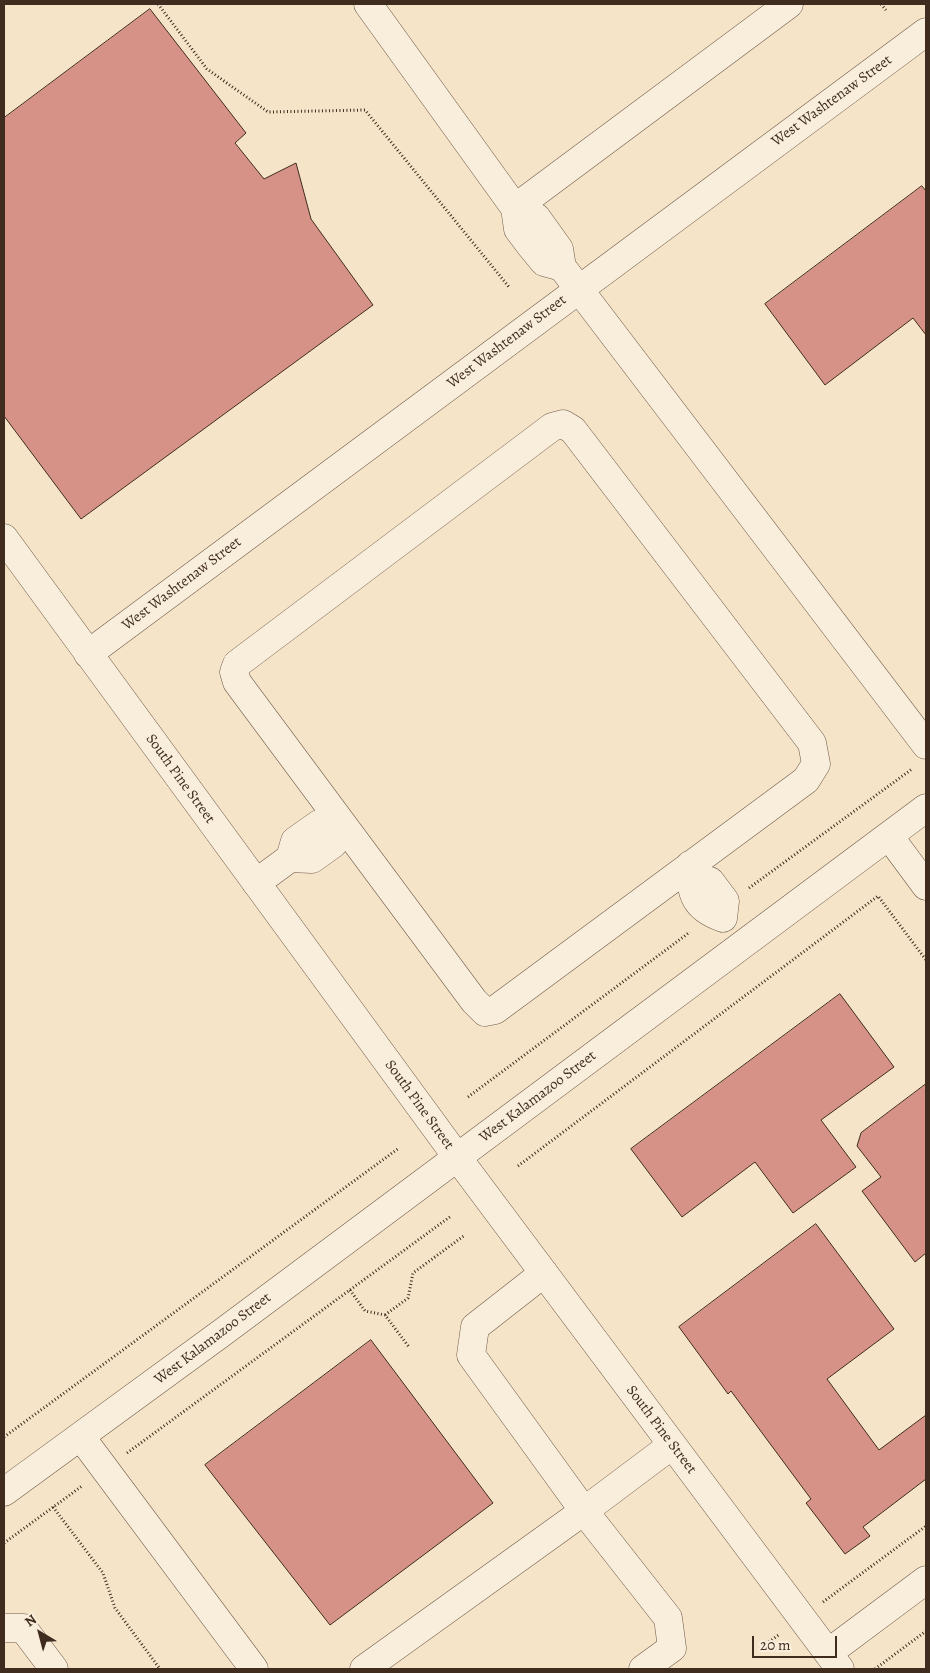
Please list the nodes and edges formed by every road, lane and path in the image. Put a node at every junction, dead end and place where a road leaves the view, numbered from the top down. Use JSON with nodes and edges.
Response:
{"nodes":[{"id":1,"x":158,"y":4,"type":"edge"},
{"id":2,"x":368,"y":4,"type":"edge"},
{"id":3,"x":789,"y":4,"type":"edge"},
{"id":4,"x":881,"y":4,"type":"edge"},
{"id":5,"x":886,"y":10,"type":"dead end"},
{"id":6,"x":926,"y":32,"type":"edge"},
{"id":7,"x":515,"y":208,"type":"junction"},
{"id":8,"x":509,"y":287,"type":"dead end"},
{"id":9,"x":578,"y":289,"type":"junction"},
{"id":10,"x":4,"y":538,"type":"edge"},
{"id":11,"x":88,"y":654,"type":"junction"},
{"id":12,"x":926,"y":745,"type":"edge"},
{"id":13,"x":926,"y":808,"type":"edge"},
{"id":14,"x":339,"y":820,"type":"junction"},
{"id":15,"x":889,"y":836,"type":"junction"},
{"id":16,"x":690,"y":870,"type":"junction"},
{"id":17,"x":256,"y":883,"type":"junction"},
{"id":18,"x":926,"y":886,"type":"edge"},
{"id":19,"x":742,"y":945,"type":"junction"},
{"id":20,"x":926,"y":960,"type":"edge"},
{"id":21,"x":400,"y":1148,"type":"dead end"},
{"id":22,"x":457,"y":1157,"type":"junction"},
{"id":23,"x":518,"y":1166,"type":"dead end"},
{"id":24,"x":450,"y":1216,"type":"dead end"},
{"id":25,"x":465,"y":1235,"type":"dead end"},
{"id":26,"x":544,"y":1273,"type":"junction"},
{"id":27,"x":350,"y":1290,"type":"junction"},
{"id":28,"x":386,"y":1315,"type":"junction"},
{"id":29,"x":409,"y":1346,"type":"dead end"},
{"id":30,"x":81,"y":1436,"type":"junction"},
{"id":31,"x":4,"y":1437,"type":"edge"},
{"id":32,"x":672,"y":1445,"type":"junction"},
{"id":33,"x":105,"y":1469,"type":"junction"},
{"id":34,"x":4,"y":1492,"type":"edge"},
{"id":35,"x":53,"y":1507,"type":"junction"},
{"id":36,"x":584,"y":1511,"type":"junction"},
{"id":37,"x":926,"y":1526,"type":"edge"},
{"id":38,"x":4,"y":1543,"type":"edge"},
{"id":39,"x":926,"y":1580,"type":"edge"},
{"id":40,"x":802,"y":1618,"type":"junction"},
{"id":41,"x":4,"y":1628,"type":"edge"},
{"id":42,"x":926,"y":1632,"type":"edge"},
{"id":43,"x":766,"y":1644,"type":"dead end"},
{"id":44,"x":834,"y":1661,"type":"edge"},
{"id":45,"x":54,"y":1669,"type":"edge"},
{"id":46,"x":160,"y":1669,"type":"edge"},
{"id":47,"x":254,"y":1669,"type":"edge"},
{"id":48,"x":364,"y":1669,"type":"edge"},
{"id":49,"x":643,"y":1669,"type":"edge"},
{"id":50,"x":876,"y":1669,"type":"edge"}],
"edges":[{"from":1,"to":8,"type":"path"},
{"from":2,"to":7,"type":"street"},
{"from":3,"to":7,"type":"street"},
{"from":4,"to":5,"type":"path"},
{"from":6,"to":9,"type":"street","name":"West Washtenaw Street"},
{"from":7,"to":9,"type":"street"},
{"from":9,"to":11,"type":"street","name":"West Washtenaw Street"},
{"from":9,"to":12,"type":"street"},
{"from":10,"to":11,"type":"street","name":"South Pine Street"},
{"from":11,"to":17,"type":"street","name":"South Pine Street"},
{"from":13,"to":15,"type":"street","name":"West Kalamazoo Street"},
{"from":14,"to":16,"type":"street"},
{"from":14,"to":16,"type":"street"},
{"from":14,"to":17,"type":"street"},
{"from":15,"to":18,"type":"street"},
{"from":15,"to":19,"type":"street","name":"West Kalamazoo Street"},
{"from":16,"to":19,"type":"street"},
{"from":17,"to":22,"type":"street","name":"South Pine Street"},
{"from":19,"to":22,"type":"street","name":"West Kalamazoo Street"},
{"from":20,"to":23,"type":"path"},
{"from":21,"to":31,"type":"path"},
{"from":22,"to":26,"type":"street","name":"South Pine Street"},
{"from":22,"to":30,"type":"street","name":"West Kalamazoo Street"},
{"from":24,"to":27,"type":"path"},
{"from":25,"to":28,"type":"path"},
{"from":26,"to":32,"type":"street","name":"South Pine Street"},
{"from":26,"to":36,"type":"street"},
{"from":27,"to":28,"type":"path"},
{"from":27,"to":33,"type":"path"},
{"from":28,"to":29,"type":"path"},
{"from":30,"to":33,"type":"street"},
{"from":30,"to":34,"type":"street","name":"West Kalamazoo Street"},
{"from":32,"to":36,"type":"street"},
{"from":32,"to":40,"type":"street","name":"South Pine Street"},
{"from":33,"to":35,"type":"path"},
{"from":33,"to":47,"type":"street"},
{"from":35,"to":38,"type":"path"},
{"from":35,"to":46,"type":"path"},
{"from":36,"to":48,"type":"street"},
{"from":36,"to":49,"type":"street"},
{"from":37,"to":40,"type":"path"},
{"from":39,"to":44,"type":"street"},
{"from":40,"to":43,"type":"path"},
{"from":40,"to":44,"type":"street","name":"South Pine Street"},
{"from":41,"to":45,"type":"street"},
{"from":42,"to":50,"type":"path"}]}
